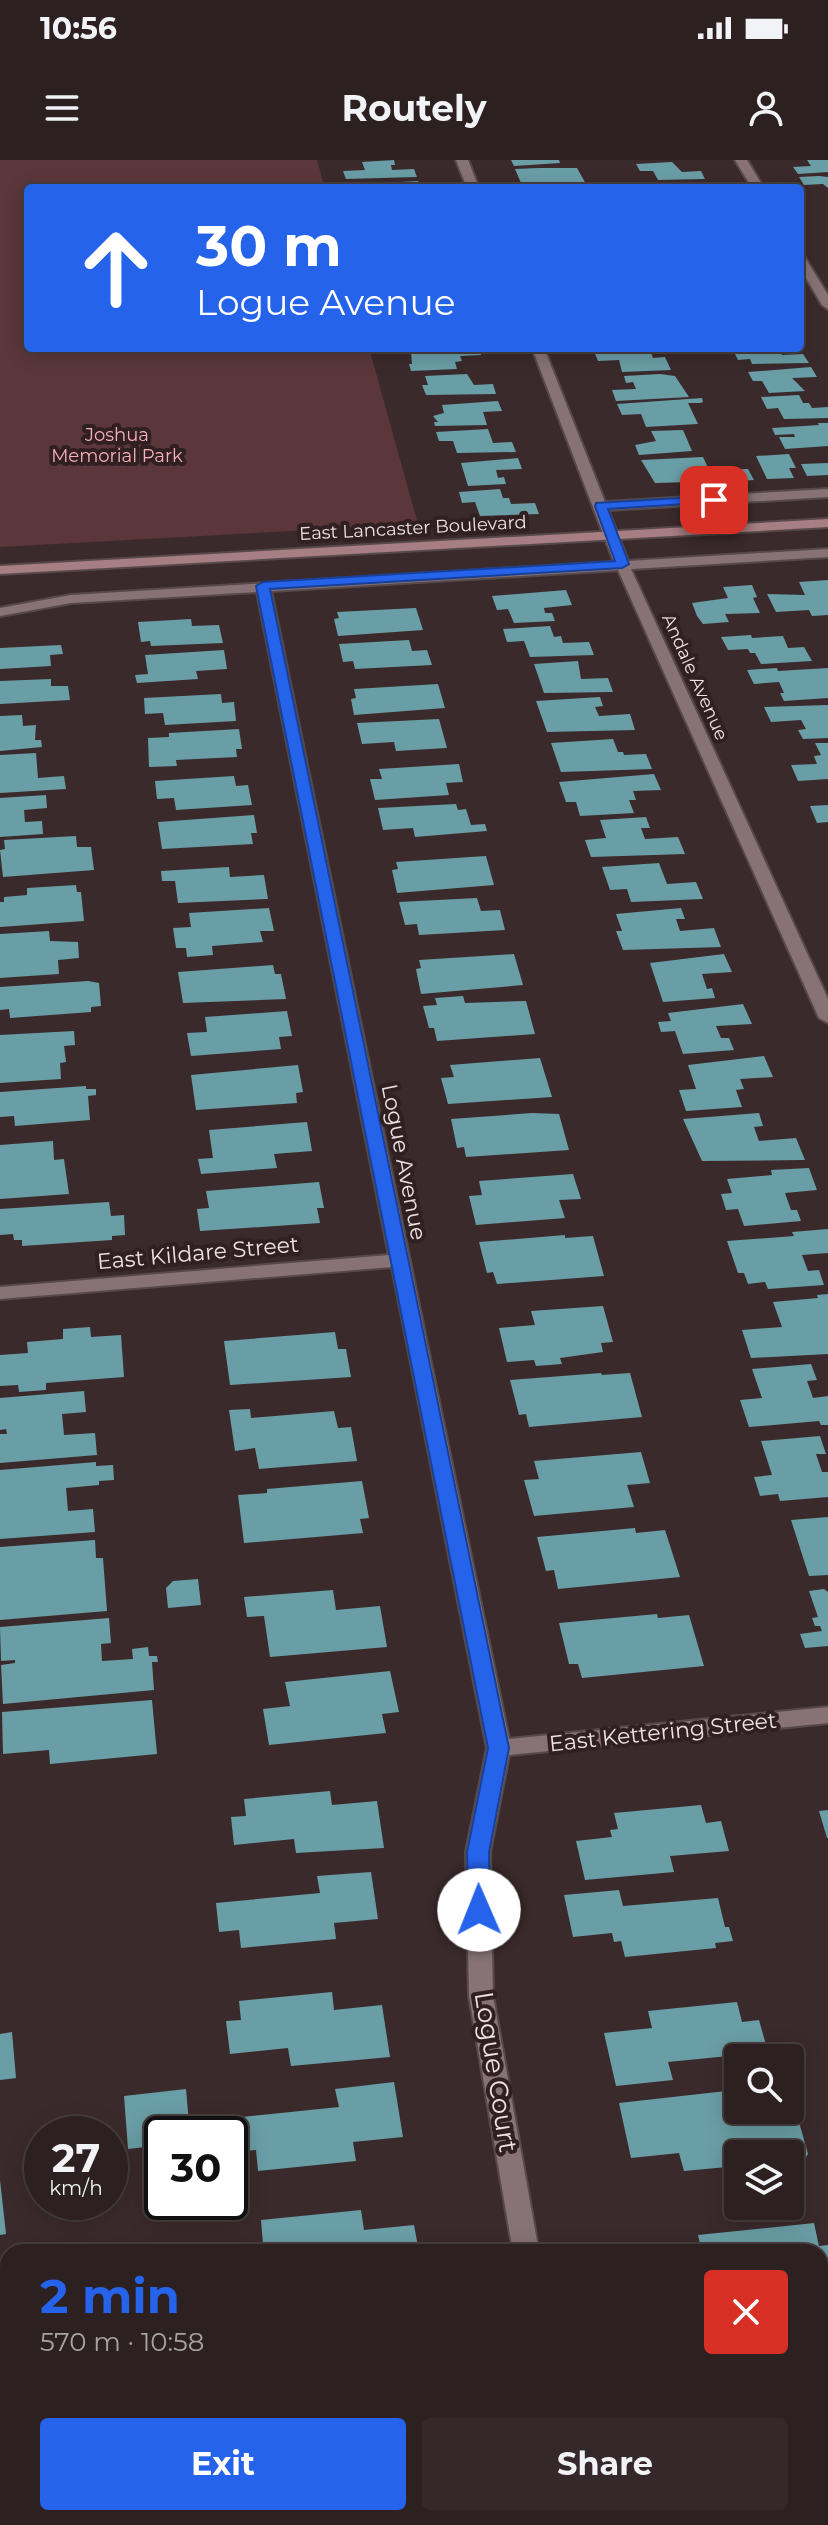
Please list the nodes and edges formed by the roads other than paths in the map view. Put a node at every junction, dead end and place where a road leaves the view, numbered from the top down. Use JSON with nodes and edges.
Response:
{"nodes":[{"id":1,"x":462,"y":160,"type":"edge"},
{"id":2,"x":741,"y":160,"type":"edge"},
{"id":3,"x":471,"y":184,"type":"edge"},
{"id":4,"x":756,"y":184,"type":"edge"},
{"id":5,"x":804,"y":265,"type":"edge"},
{"id":6,"x":828,"y":305,"type":"edge"},
{"id":7,"x":540,"y":352,"type":"edge"},
{"id":8,"x":828,"y":493,"type":"edge"},
{"id":9,"x":601,"y":506,"type":"junction"},
{"id":10,"x":828,"y":523,"type":"edge"},
{"id":11,"x":611,"y":534,"type":"junction"},
{"id":12,"x":828,"y":553,"type":"edge"},
{"id":13,"x":622,"y":564,"type":"junction"},
{"id":14,"x":0,"y":570,"type":"edge"},
{"id":15,"x":263,"y":586,"type":"junction"},
{"id":16,"x":0,"y":612,"type":"edge"},
{"id":17,"x":828,"y":1018,"type":"edge"},
{"id":18,"x":400,"y":1260,"type":"junction"},
{"id":19,"x":0,"y":1293,"type":"edge"},
{"id":20,"x":828,"y":1715,"type":"edge"},
{"id":21,"x":499,"y":1748,"type":"junction"},
{"id":22,"x":525,"y":2244,"type":"edge"}],
"edges":[{"from":1,"to":3,"type":"street"},
{"from":2,"to":4,"type":"street"},
{"from":5,"to":6,"type":"street"},
{"from":7,"to":9,"type":"street","name":"Andale Avenue"},
{"from":8,"to":9,"type":"street"},
{"from":9,"to":11,"type":"street","name":"Andale Avenue"},
{"from":10,"to":11,"type":"main road","name":"East Lancaster Boulevard"},
{"from":11,"to":13,"type":"street","name":"Andale Avenue"},
{"from":11,"to":14,"type":"main road","name":"East Lancaster Boulevard"},
{"from":12,"to":13,"type":"street"},
{"from":13,"to":15,"type":"street"},
{"from":13,"to":17,"type":"street","name":"Andale Avenue"},
{"from":15,"to":16,"type":"street"},
{"from":15,"to":18,"type":"street","name":"Logue Avenue"},
{"from":18,"to":19,"type":"street","name":"East Kildare Street"},
{"from":18,"to":21,"type":"street","name":"Logue Avenue"},
{"from":20,"to":21,"type":"street","name":"East Kettering Street"},
{"from":21,"to":22,"type":"street","name":"Logue Court"}]}
